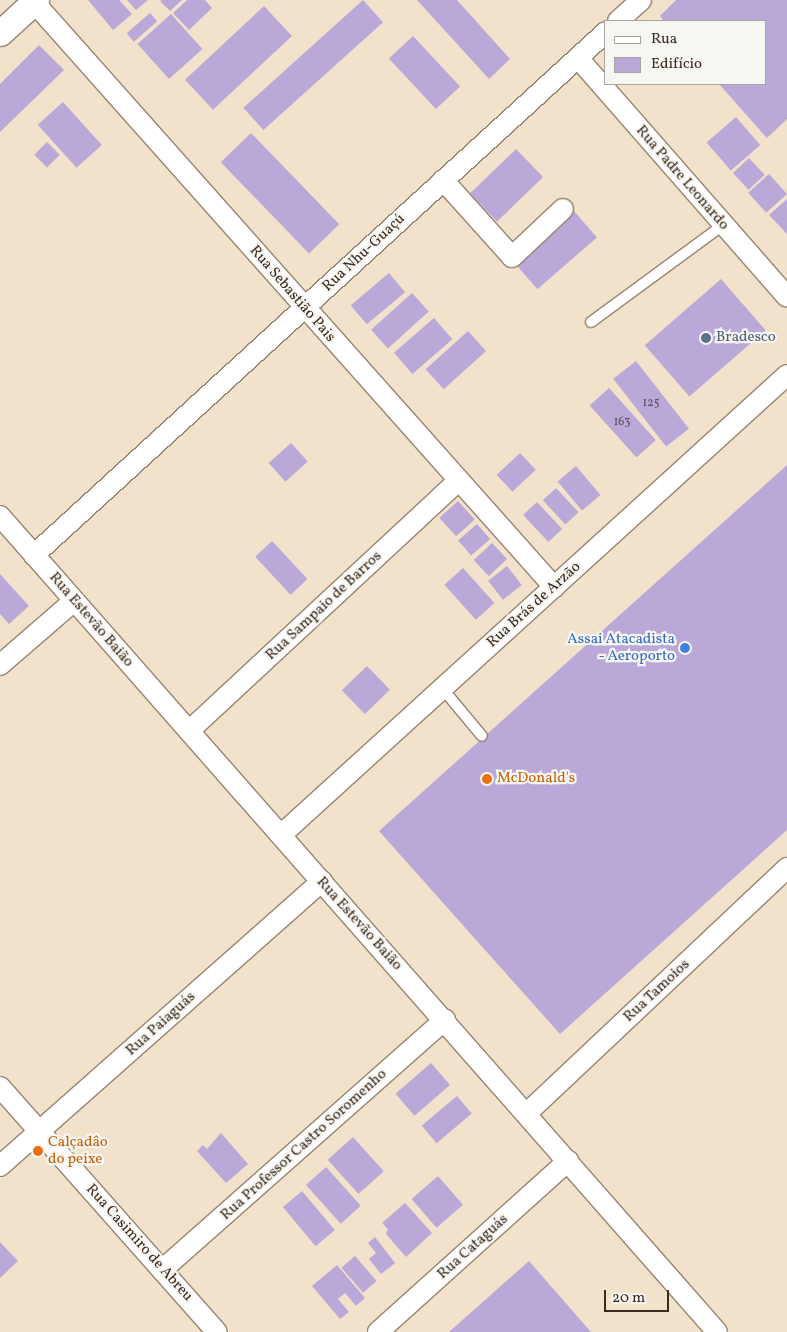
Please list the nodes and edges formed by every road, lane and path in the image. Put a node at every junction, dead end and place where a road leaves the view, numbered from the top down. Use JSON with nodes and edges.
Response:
{"nodes":[{"id":1,"x":641,"y":0,"type":"edge"},
{"id":2,"x":34,"y":1,"type":"edge"},
{"id":3,"x":619,"y":20,"type":"edge"},
{"id":4,"x":0,"y":33,"type":"edge"},
{"id":5,"x":604,"y":34,"type":"edge"},
{"id":6,"x":578,"y":58,"type":"junction"},
{"id":7,"x":443,"y":180,"type":"junction"},
{"id":8,"x":563,"y":209,"type":"dead end"},
{"id":9,"x":723,"y":225,"type":"junction"},
{"id":10,"x":787,"y":297,"type":"edge"},
{"id":11,"x":304,"y":308,"type":"junction"},
{"id":12,"x":591,"y":322,"type":"dead end"},
{"id":13,"x":787,"y":375,"type":"edge"},
{"id":14,"x":458,"y":481,"type":"junction"},
{"id":15,"x":0,"y":516,"type":"edge"},
{"id":16,"x":34,"y":555,"type":"junction"},
{"id":17,"x":554,"y":586,"type":"junction"},
{"id":18,"x":74,"y":601,"type":"junction"},
{"id":19,"x":0,"y":665,"type":"edge"},
{"id":20,"x":442,"y":688,"type":"junction"},
{"id":21,"x":189,"y":731,"type":"junction"},
{"id":22,"x":482,"y":736,"type":"dead end"},
{"id":23,"x":281,"y":835,"type":"junction"},
{"id":24,"x":787,"y":868,"type":"edge"},
{"id":25,"x":322,"y":881,"type":"junction"},
{"id":26,"x":445,"y":1020,"type":"junction"},
{"id":27,"x":0,"y":1087,"type":"edge"},
{"id":28,"x":526,"y":1114,"type":"junction"},
{"id":29,"x":39,"y":1131,"type":"junction"},
{"id":30,"x":568,"y":1161,"type":"junction"},
{"id":31,"x":0,"y":1166,"type":"edge"},
{"id":32,"x":162,"y":1270,"type":"junction"},
{"id":33,"x":217,"y":1332,"type":"edge"},
{"id":34,"x":378,"y":1332,"type":"edge"},
{"id":35,"x":717,"y":1332,"type":"edge"}],
"edges":[{"from":1,"to":3,"type":"street"},
{"from":2,"to":4,"type":"street"},
{"from":2,"to":11,"type":"street","name":"Rua Sebastião Pais"},
{"from":5,"to":6,"type":"street","name":"Rua Nhu-Guaçú"},
{"from":6,"to":7,"type":"street","name":"Rua Nhu-Guaçú"},
{"from":6,"to":9,"type":"street","name":"Rua Padre Leonardo"},
{"from":7,"to":8,"type":"street"},
{"from":7,"to":11,"type":"street","name":"Rua Nhu-Guaçú"},
{"from":9,"to":10,"type":"street","name":"Rua Padre Leonardo"},
{"from":9,"to":12,"type":"lane"},
{"from":11,"to":14,"type":"street","name":"Rua Sebastião Pais"},
{"from":11,"to":16,"type":"street","name":"Rua Nhu-Guaçú"},
{"from":13,"to":17,"type":"street","name":"Rua Brás de Arzão"},
{"from":14,"to":17,"type":"street","name":"Rua Sebastião Pais"},
{"from":14,"to":21,"type":"street","name":"Rua Sampaio de Barros"},
{"from":15,"to":16,"type":"street","name":"Rua Estevão Baião"},
{"from":16,"to":18,"type":"street","name":"Rua Estevão Baião"},
{"from":17,"to":20,"type":"street","name":"Rua Brás de Arzão"},
{"from":18,"to":19,"type":"street"},
{"from":18,"to":21,"type":"street","name":"Rua Estevão Baião"},
{"from":20,"to":22,"type":"lane"},
{"from":20,"to":23,"type":"street","name":"Rua Brás de Arzão"},
{"from":21,"to":23,"type":"street","name":"Rua Estevão Baião"},
{"from":23,"to":25,"type":"street","name":"Rua Estevão Baião"},
{"from":24,"to":28,"type":"street","name":"Rua Tamoios"},
{"from":25,"to":26,"type":"street","name":"Rua Estevão Baião"},
{"from":25,"to":29,"type":"street","name":"Rua Paiaguás"},
{"from":26,"to":28,"type":"street","name":"Rua Estevão Baião"},
{"from":26,"to":32,"type":"street","name":"Rua Professor Castro Soromenho"},
{"from":27,"to":29,"type":"street","name":"Rua Casimiro de Abreu"},
{"from":28,"to":30,"type":"street","name":"Rua Estevão Baião"},
{"from":29,"to":31,"type":"street","name":"Rua Paiaguás"},
{"from":29,"to":32,"type":"street","name":"Rua Casimiro de Abreu"},
{"from":30,"to":34,"type":"street","name":"Rua Cataguás"},
{"from":30,"to":35,"type":"street","name":"Rua Estevão Baião"},
{"from":32,"to":33,"type":"street","name":"Rua Casimiro de Abreu"}]}
